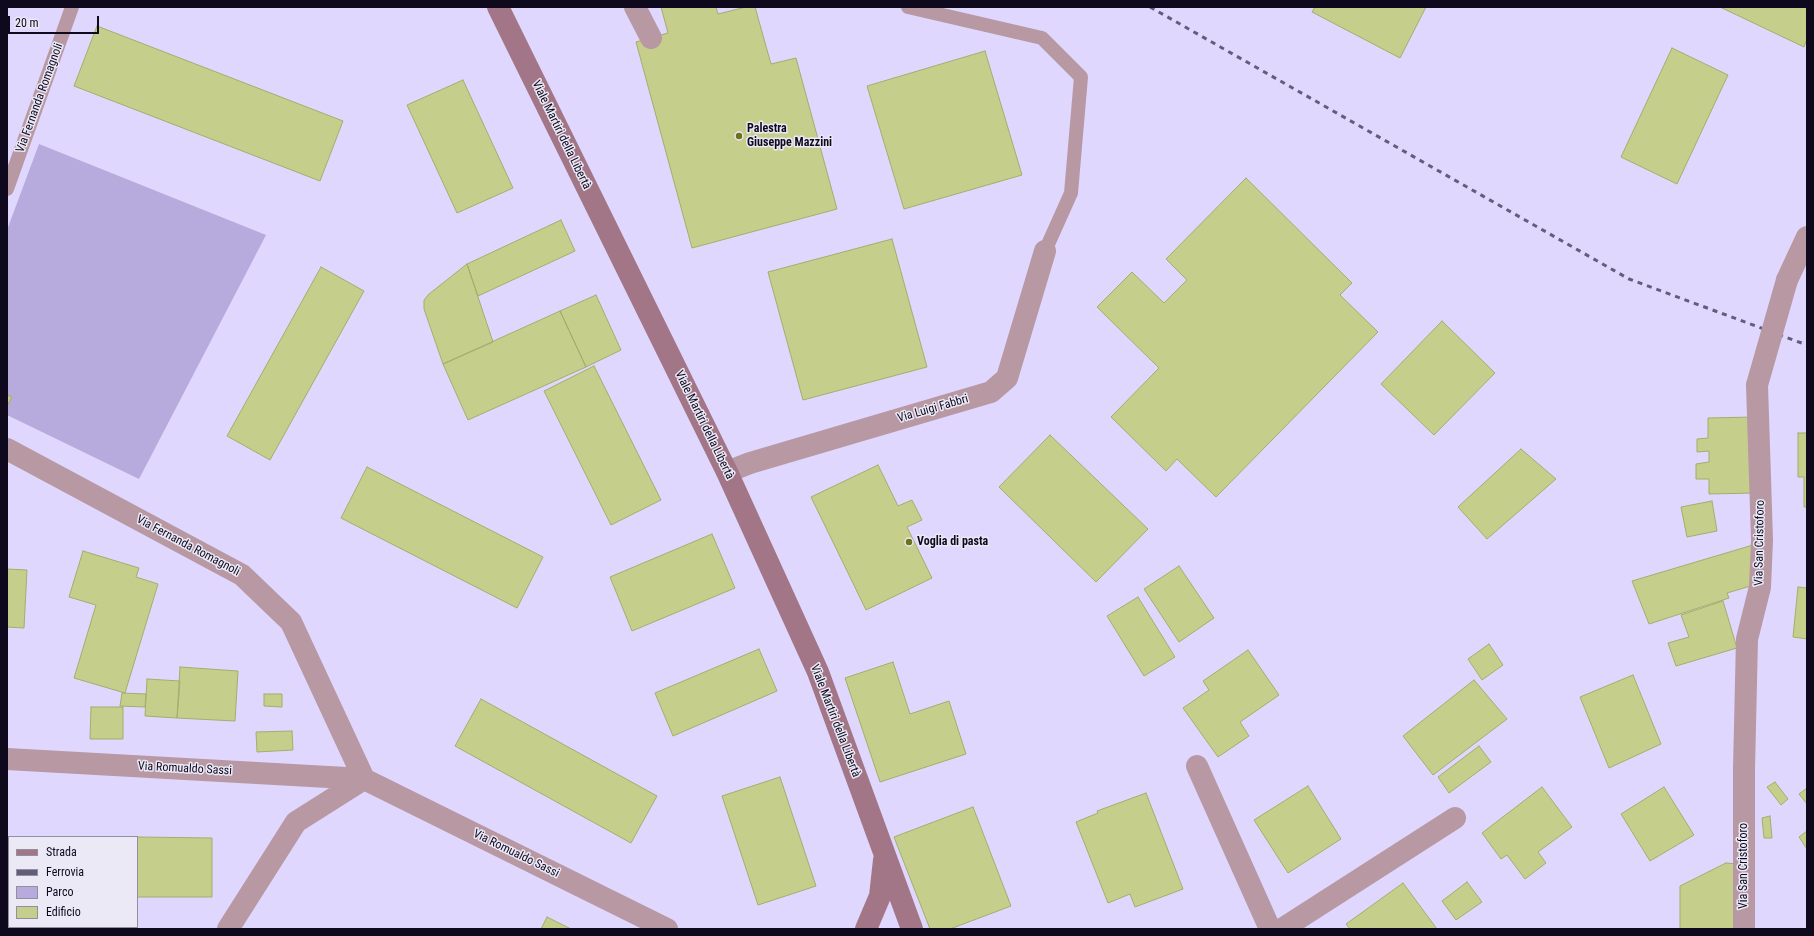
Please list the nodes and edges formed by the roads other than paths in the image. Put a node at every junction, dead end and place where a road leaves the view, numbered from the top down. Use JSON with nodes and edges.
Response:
{"nodes":[{"id":1,"x":72,"y":7,"type":"edge"},
{"id":2,"x":498,"y":7,"type":"edge"},
{"id":3,"x":635,"y":7,"type":"edge"},
{"id":4,"x":908,"y":7,"type":"edge"},
{"id":5,"x":652,"y":38,"type":"dead end"},
{"id":6,"x":7,"y":189,"type":"edge"},
{"id":7,"x":1807,"y":237,"type":"edge"},
{"id":8,"x":1045,"y":250,"type":"joint"},
{"id":9,"x":7,"y":449,"type":"edge"},
{"id":10,"x":727,"y":472,"type":"junction"},
{"id":11,"x":7,"y":759,"type":"edge"},
{"id":12,"x":1197,"y":766,"type":"dead end"},
{"id":13,"x":364,"y":779,"type":"junction"},
{"id":14,"x":1455,"y":818,"type":"dead end"},
{"id":15,"x":885,"y":855,"type":"junction"},
{"id":16,"x":228,"y":929,"type":"edge"},
{"id":17,"x":667,"y":929,"type":"edge"},
{"id":18,"x":866,"y":929,"type":"edge"},
{"id":19,"x":912,"y":929,"type":"edge"},
{"id":20,"x":1270,"y":929,"type":"edge"},
{"id":21,"x":1282,"y":929,"type":"edge"},
{"id":22,"x":1744,"y":929,"type":"edge"}],
"edges":[{"from":1,"to":6,"type":"lane","name":"Via Fernanda Romagnoli"},
{"from":2,"to":10,"type":"main road","name":"Viale Martiri della Libertà"},
{"from":3,"to":5,"type":"street"},
{"from":4,"to":8,"type":"lane"},
{"from":7,"to":22,"type":"street","name":"Via San Cristoforo","bridge":true},
{"from":8,"to":10,"type":"street","name":"Via Luigi Fabbri"},
{"from":9,"to":13,"type":"street","name":"Via Fernanda Romagnoli"},
{"from":10,"to":15,"type":"main road","name":"Viale Martiri della Libertà"},
{"from":11,"to":13,"type":"street","name":"Via Romualdo Sassi"},
{"from":12,"to":20,"type":"street"},
{"from":13,"to":16,"type":"street"},
{"from":13,"to":17,"type":"street","name":"Via Romualdo Sassi"},
{"from":14,"to":21,"type":"street"},
{"from":15,"to":18,"type":"main road","name":"Viale Martiri della Libertà"},
{"from":15,"to":19,"type":"main road","name":"Viale Martiri della Libertà"}]}
